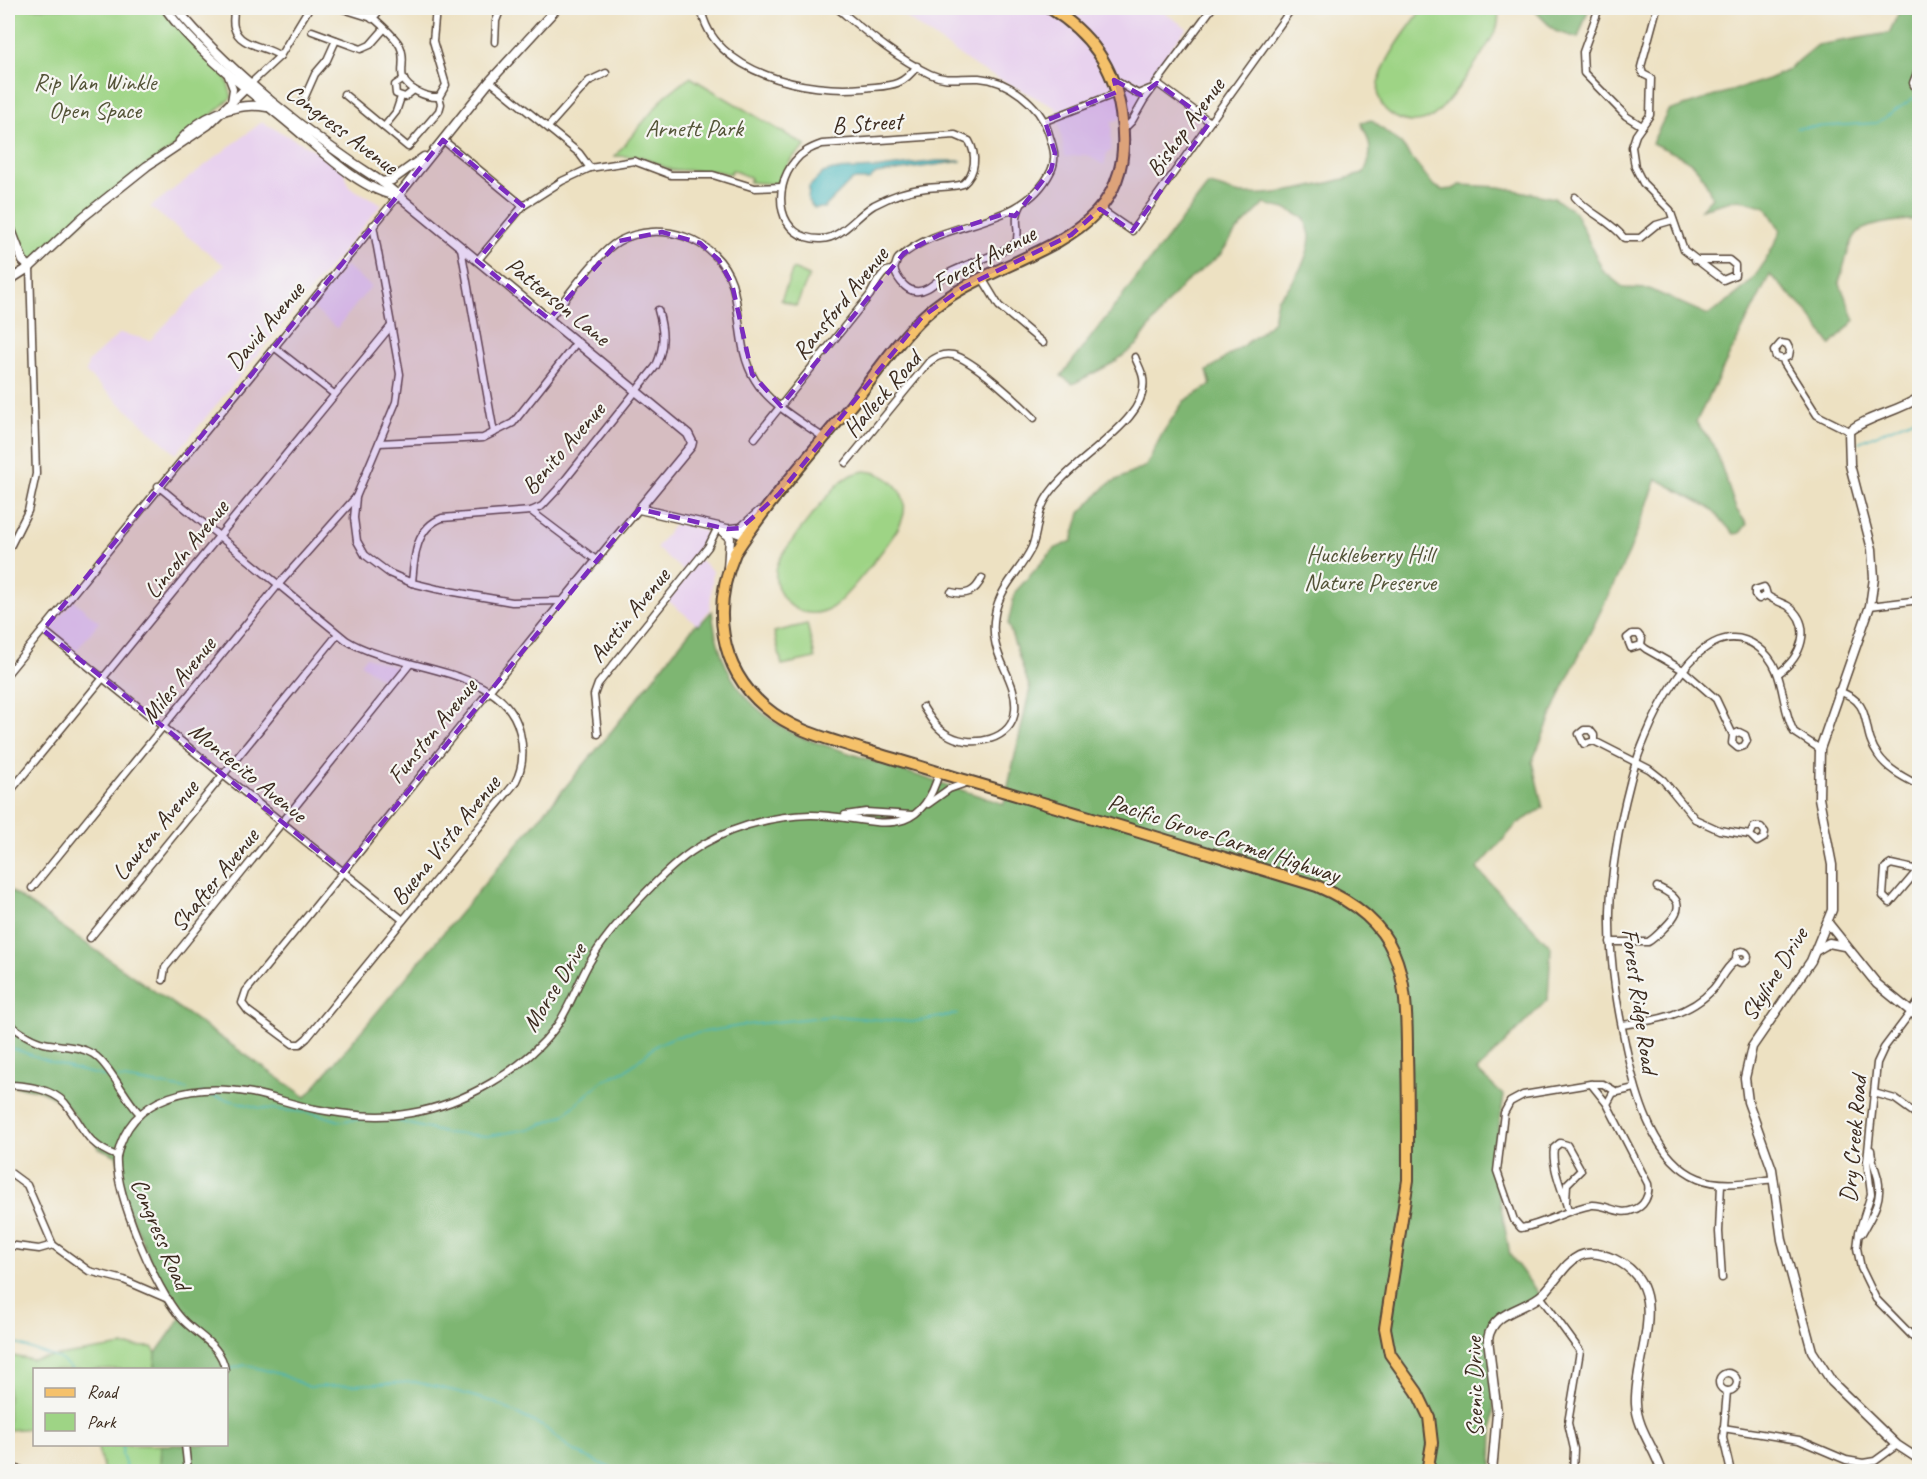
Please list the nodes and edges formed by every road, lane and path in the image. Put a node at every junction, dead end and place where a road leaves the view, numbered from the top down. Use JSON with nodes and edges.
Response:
{"nodes":[{"id":1,"x":165,"y":8,"type":"edge"},
{"id":2,"x":176,"y":8,"type":"edge"},
{"id":3,"x":309,"y":8,"type":"edge"},
{"id":4,"x":340,"y":8,"type":"edge"},
{"id":5,"x":360,"y":8,"type":"edge"},
{"id":6,"x":382,"y":8,"type":"edge"},
{"id":7,"x":436,"y":8,"type":"edge"},
{"id":8,"x":501,"y":8,"type":"edge"},
{"id":9,"x":557,"y":8,"type":"edge"},
{"id":10,"x":701,"y":8,"type":"edge"},
{"id":11,"x":837,"y":8,"type":"edge"},
{"id":12,"x":1050,"y":8,"type":"edge"},
{"id":13,"x":1212,"y":8,"type":"edge"},
{"id":14,"x":1599,"y":8,"type":"edge"},
{"id":15,"x":1658,"y":8,"type":"edge"},
{"id":16,"x":235,"y":9,"type":"edge"},
{"id":17,"x":1290,"y":10,"type":"edge"},
{"id":18,"x":372,"y":19,"type":"junction"},
{"id":19,"x":384,"y":29,"type":"junction"},
{"id":20,"x":312,"y":31,"type":"dead end"},
{"id":21,"x":336,"y":40,"type":"junction"},
{"id":22,"x":495,"y":42,"type":"dead end"},
{"id":23,"x":280,"y":56,"type":"junction"},
{"id":24,"x":917,"y":66,"type":"junction"},
{"id":25,"x":1920,"y":68,"type":"edge"},
{"id":26,"x":224,"y":71,"type":"junction"},
{"id":27,"x":606,"y":73,"type":"dead end"},
{"id":28,"x":404,"y":79,"type":"junction"},
{"id":29,"x":1114,"y":80,"type":"junction"},
{"id":30,"x":490,"y":81,"type":"junction"},
{"id":31,"x":1157,"y":83,"type":"junction"},
{"id":32,"x":248,"y":86,"type":"junction"},
{"id":33,"x":414,"y":90,"type":"junction"},
{"id":34,"x":1117,"y":93,"type":"junction"},
{"id":35,"x":344,"y":94,"type":"dead end"},
{"id":36,"x":1920,"y":94,"type":"edge"},
{"id":37,"x":401,"y":97,"type":"junction"},
{"id":38,"x":439,"y":97,"type":"junction"},
{"id":39,"x":303,"y":100,"type":"dead end"},
{"id":40,"x":231,"y":102,"type":"junction"},
{"id":41,"x":270,"y":108,"type":"junction"},
{"id":42,"x":216,"y":116,"type":"junction"},
{"id":43,"x":1045,"y":121,"type":"junction"},
{"id":44,"x":1210,"y":122,"type":"junction"},
{"id":45,"x":1642,"y":126,"type":"junction"},
{"id":46,"x":384,"y":127,"type":"junction"},
{"id":47,"x":548,"y":127,"type":"junction"},
{"id":48,"x":1124,"y":129,"type":"junction"},
{"id":49,"x":443,"y":140,"type":"junction"},
{"id":50,"x":435,"y":150,"type":"junction"},
{"id":51,"x":590,"y":168,"type":"junction"},
{"id":52,"x":382,"y":182,"type":"junction"},
{"id":53,"x":782,"y":187,"type":"junction"},
{"id":54,"x":398,"y":196,"type":"junction"},
{"id":55,"x":1575,"y":196,"type":"dead end"},
{"id":56,"x":1023,"y":203,"type":"junction"},
{"id":57,"x":523,"y":206,"type":"junction"},
{"id":58,"x":1100,"y":209,"type":"junction"},
{"id":59,"x":1004,"y":214,"type":"junction"},
{"id":60,"x":1673,"y":220,"type":"junction"},
{"id":61,"x":8,"y":222,"type":"edge"},
{"id":62,"x":373,"y":225,"type":"junction"},
{"id":63,"x":1015,"y":225,"type":"junction"},
{"id":64,"x":461,"y":248,"type":"junction"},
{"id":65,"x":1695,"y":260,"type":"junction"},
{"id":66,"x":477,"y":261,"type":"junction"},
{"id":67,"x":30,"y":267,"type":"junction"},
{"id":68,"x":894,"y":268,"type":"junction"},
{"id":69,"x":982,"y":278,"type":"junction"},
{"id":70,"x":8,"y":281,"type":"edge"},
{"id":71,"x":658,"y":310,"type":"dead end"},
{"id":72,"x":549,"y":319,"type":"junction"},
{"id":73,"x":392,"y":326,"type":"junction"},
{"id":74,"x":577,"y":342,"type":"junction"},
{"id":75,"x":1043,"y":343,"type":"dead end"},
{"id":76,"x":274,"y":347,"type":"junction"},
{"id":77,"x":1135,"y":357,"type":"dead end"},
{"id":78,"x":1783,"y":359,"type":"dead end"},
{"id":79,"x":636,"y":390,"type":"junction"},
{"id":80,"x":334,"y":394,"type":"junction"},
{"id":81,"x":1920,"y":397,"type":"edge"},
{"id":82,"x":781,"y":406,"type":"junction"},
{"id":83,"x":1034,"y":418,"type":"dead end"},
{"id":84,"x":1850,"y":431,"type":"junction"},
{"id":85,"x":494,"y":433,"type":"junction"},
{"id":86,"x":755,"y":438,"type":"dead end"},
{"id":87,"x":824,"y":438,"type":"junction"},
{"id":88,"x":692,"y":440,"type":"joint"},
{"id":89,"x":380,"y":443,"type":"junction"},
{"id":90,"x":846,"y":463,"type":"dead end"},
{"id":91,"x":158,"y":486,"type":"junction"},
{"id":92,"x":779,"y":494,"type":"junction"},
{"id":93,"x":356,"y":497,"type":"junction"},
{"id":94,"x":639,"y":509,"type":"junction"},
{"id":95,"x":531,"y":511,"type":"junction"},
{"id":96,"x":723,"y":528,"type":"junction"},
{"id":97,"x":746,"y":536,"type":"junction"},
{"id":98,"x":219,"y":537,"type":"junction"},
{"id":99,"x":8,"y":551,"type":"edge"},
{"id":100,"x":596,"y":560,"type":"junction"},
{"id":101,"x":728,"y":569,"type":"junction"},
{"id":102,"x":982,"y":578,"type":"dead end"},
{"id":103,"x":412,"y":583,"type":"junction"},
{"id":104,"x":278,"y":585,"type":"junction"},
{"id":105,"x":951,"y":592,"type":"dead end"},
{"id":106,"x":1767,"y":595,"type":"dead end"},
{"id":107,"x":721,"y":600,"type":"joint"},
{"id":108,"x":1920,"y":600,"type":"edge"},
{"id":109,"x":562,"y":601,"type":"junction"},
{"id":110,"x":1870,"y":606,"type":"junction"},
{"id":111,"x":43,"y":630,"type":"junction"},
{"id":112,"x":338,"y":634,"type":"junction"},
{"id":113,"x":1641,"y":645,"type":"dead end"},
{"id":114,"x":1920,"y":649,"type":"edge"},
{"id":115,"x":410,"y":664,"type":"junction"},
{"id":116,"x":1920,"y":664,"type":"edge"},
{"id":117,"x":1683,"y":670,"type":"junction"},
{"id":118,"x":8,"y":673,"type":"edge"},
{"id":119,"x":1779,"y":673,"type":"junction"},
{"id":120,"x":103,"y":679,"type":"junction"},
{"id":121,"x":490,"y":690,"type":"junction"},
{"id":122,"x":1839,"y":691,"type":"junction"},
{"id":123,"x":923,"y":706,"type":"dead end"},
{"id":124,"x":164,"y":727,"type":"junction"},
{"id":125,"x":598,"y":734,"type":"dead end"},
{"id":126,"x":1733,"y":735,"type":"dead end"},
{"id":127,"x":1594,"y":741,"type":"dead end"},
{"id":128,"x":1820,"y":749,"type":"junction"},
{"id":129,"x":1636,"y":765,"type":"junction"},
{"id":130,"x":939,"y":773,"type":"junction"},
{"id":131,"x":223,"y":775,"type":"junction"},
{"id":132,"x":972,"y":782,"type":"junction"},
{"id":133,"x":1920,"y":786,"type":"edge"},
{"id":134,"x":8,"y":794,"type":"edge"},
{"id":135,"x":925,"y":806,"type":"junction"},
{"id":136,"x":282,"y":824,"type":"junction"},
{"id":137,"x":1750,"y":835,"type":"dead end"},
{"id":138,"x":1919,"y":869,"type":"edge"},
{"id":139,"x":343,"y":871,"type":"junction"},
{"id":140,"x":1657,"y":887,"type":"dead end"},
{"id":141,"x":32,"y":888,"type":"dead end"},
{"id":142,"x":1832,"y":910,"type":"junction"},
{"id":143,"x":403,"y":920,"type":"junction"},
{"id":144,"x":1828,"y":923,"type":"junction"},
{"id":145,"x":90,"y":938,"type":"dead end"},
{"id":146,"x":1610,"y":942,"type":"junction"},
{"id":147,"x":1846,"y":947,"type":"junction"},
{"id":148,"x":1817,"y":950,"type":"junction"},
{"id":149,"x":1737,"y":960,"type":"dead end"},
{"id":150,"x":163,"y":980,"type":"dead end"},
{"id":151,"x":1920,"y":1000,"type":"edge"},
{"id":152,"x":1910,"y":1012,"type":"junction"},
{"id":153,"x":1920,"y":1019,"type":"edge"},
{"id":154,"x":8,"y":1023,"type":"edge"},
{"id":155,"x":1622,"y":1025,"type":"junction"},
{"id":156,"x":286,"y":1041,"type":"joint"},
{"id":157,"x":1590,"y":1084,"type":"junction"},
{"id":158,"x":8,"y":1085,"type":"edge"},
{"id":159,"x":1635,"y":1088,"type":"junction"},
{"id":160,"x":1617,"y":1092,"type":"junction"},
{"id":161,"x":1874,"y":1093,"type":"junction"},
{"id":162,"x":1607,"y":1104,"type":"junction"},
{"id":163,"x":139,"y":1113,"type":"junction"},
{"id":164,"x":1920,"y":1117,"type":"edge"},
{"id":165,"x":117,"y":1156,"type":"junction"},
{"id":166,"x":8,"y":1172,"type":"edge"},
{"id":167,"x":1774,"y":1179,"type":"junction"},
{"id":168,"x":1721,"y":1184,"type":"junction"},
{"id":169,"x":1566,"y":1202,"type":"junction"},
{"id":170,"x":1568,"y":1210,"type":"junction"},
{"id":171,"x":8,"y":1245,"type":"edge"},
{"id":172,"x":53,"y":1245,"type":"junction"},
{"id":173,"x":1722,"y":1278,"type":"dead end"},
{"id":174,"x":1540,"y":1296,"type":"junction"},
{"id":175,"x":168,"y":1299,"type":"junction"},
{"id":176,"x":1920,"y":1344,"type":"edge"},
{"id":177,"x":224,"y":1368,"type":"edge"},
{"id":178,"x":1727,"y":1391,"type":"dead end"},
{"id":179,"x":1723,"y":1428,"type":"junction"},
{"id":180,"x":1897,"y":1445,"type":"junction"},
{"id":181,"x":185,"y":1446,"type":"edge"},
{"id":182,"x":1920,"y":1460,"type":"edge"},
{"id":183,"x":8,"y":1467,"type":"edge"},
{"id":184,"x":29,"y":1472,"type":"edge"},
{"id":185,"x":188,"y":1472,"type":"edge"},
{"id":186,"x":1427,"y":1472,"type":"edge"},
{"id":187,"x":1492,"y":1472,"type":"edge"},
{"id":188,"x":1573,"y":1472,"type":"edge"},
{"id":189,"x":1662,"y":1472,"type":"edge"},
{"id":190,"x":1731,"y":1472,"type":"edge"}],
"edges":[{"from":1,"to":26,"type":"street","name":"Congress Avenue"},
{"from":2,"to":32,"type":"street","name":"Congress Avenue"},
{"from":3,"to":23,"type":"street"},
{"from":4,"to":18,"type":"street"},
{"from":5,"to":18,"type":"street"},
{"from":6,"to":18,"type":"street"},
{"from":7,"to":38,"type":"street"},
{"from":8,"to":22,"type":"street"},
{"from":9,"to":30,"type":"street","name":"David Avenue"},
{"from":10,"to":24,"type":"street"},
{"from":11,"to":24,"type":"street","name":"Ransford Avenue"},
{"from":12,"to":29,"type":"main road","name":"Forest Avenue"},
{"from":13,"to":31,"type":"street"},
{"from":14,"to":45,"type":"street"},
{"from":15,"to":45,"type":"street"},
{"from":16,"to":23,"type":"street"},
{"from":17,"to":44,"type":"street","name":"Bishop Avenue"},
{"from":18,"to":19,"type":"street"},
{"from":19,"to":21,"type":"street"},
{"from":19,"to":28,"type":"street"},
{"from":20,"to":21,"type":"street"},
{"from":21,"to":39,"type":"street"},
{"from":23,"to":32,"type":"street"},
{"from":24,"to":43,"type":"street","name":"Ransford Avenue"},
{"from":25,"to":36,"type":"street"},
{"from":26,"to":32,"type":"street","name":"Congress Avenue"},
{"from":26,"to":40,"type":"street"},
{"from":27,"to":47,"type":"street"},
{"from":28,"to":33,"type":"street"},
{"from":28,"to":37,"type":"street"},
{"from":29,"to":31,"type":"street"},
{"from":29,"to":34,"type":"main road","name":"Forest Avenue"},
{"from":30,"to":47,"type":"street"},
{"from":30,"to":49,"type":"street","name":"David Avenue"},
{"from":31,"to":44,"type":"street"},
{"from":31,"to":48,"type":"street"},
{"from":32,"to":40,"type":"street"},
{"from":32,"to":41,"type":"street","name":"Congress Avenue"},
{"from":32,"to":52,"type":"street","name":"Congress Avenue"},
{"from":33,"to":37,"type":"street"},
{"from":33,"to":38,"type":"street"},
{"from":34,"to":43,"type":"street"},
{"from":34,"to":48,"type":"main road","name":"Forest Avenue"},
{"from":35,"to":46,"type":"street"},
{"from":37,"to":46,"type":"street"},
{"from":38,"to":46,"type":"street"},
{"from":40,"to":42,"type":"street"},
{"from":41,"to":42,"type":"street"},
{"from":41,"to":54,"type":"street","name":"Congress Avenue"},
{"from":42,"to":67,"type":"street"},
{"from":43,"to":56,"type":"street","name":"Ransford Avenue"},
{"from":44,"to":58,"type":"street","name":"Bishop Avenue"},
{"from":45,"to":60,"type":"street"},
{"from":47,"to":51,"type":"street"},
{"from":48,"to":58,"type":"main road","name":"Forest Avenue"},
{"from":49,"to":50,"type":"street","name":"David Avenue"},
{"from":49,"to":57,"type":"street"},
{"from":50,"to":52,"type":"street"},
{"from":50,"to":54,"type":"street","name":"David Avenue"},
{"from":51,"to":53,"type":"street"},
{"from":51,"to":57,"type":"street"},
{"from":52,"to":54,"type":"street","name":"Congress Avenue"},
{"from":53,"to":53,"type":"street","name":"B Street"},
{"from":54,"to":62,"type":"street","name":"David Avenue"},
{"from":54,"to":64,"type":"street","name":"Patterson Lane"},
{"from":55,"to":60,"type":"street"},
{"from":56,"to":59,"type":"street","name":"Ransford Avenue"},
{"from":56,"to":63,"type":"street"},
{"from":57,"to":66,"type":"street"},
{"from":58,"to":69,"type":"main road","name":"Forest Avenue"},
{"from":59,"to":63,"type":"street"},
{"from":59,"to":68,"type":"street","name":"Ransford Avenue"},
{"from":60,"to":65,"type":"street"},
{"from":61,"to":67,"type":"street"},
{"from":62,"to":73,"type":"street"},
{"from":62,"to":76,"type":"street","name":"David Avenue"},
{"from":63,"to":68,"type":"street"},
{"from":64,"to":66,"type":"street","name":"Patterson Lane"},
{"from":64,"to":85,"type":"street"},
{"from":65,"to":65,"type":"street"},
{"from":66,"to":72,"type":"street","name":"Patterson Lane"},
{"from":67,"to":70,"type":"street"},
{"from":67,"to":99,"type":"street"},
{"from":68,"to":82,"type":"street","name":"Ransford Avenue"},
{"from":69,"to":75,"type":"street"},
{"from":69,"to":87,"type":"main road","name":"Forest Avenue"},
{"from":71,"to":79,"type":"street","name":"Benito Avenue"},
{"from":72,"to":74,"type":"street","name":"Patterson Lane"},
{"from":72,"to":82,"type":"street"},
{"from":73,"to":80,"type":"street","name":"Lincoln Avenue"},
{"from":73,"to":89,"type":"street"},
{"from":74,"to":79,"type":"street","name":"Patterson Lane"},
{"from":74,"to":85,"type":"street"},
{"from":76,"to":80,"type":"street"},
{"from":76,"to":91,"type":"street","name":"David Avenue"},
{"from":77,"to":123,"type":"street"},
{"from":78,"to":84,"type":"street"},
{"from":79,"to":88,"type":"street","name":"Patterson Lane"},
{"from":79,"to":95,"type":"street","name":"Benito Avenue"},
{"from":80,"to":98,"type":"street","name":"Lincoln Avenue"},
{"from":81,"to":84,"type":"street"},
{"from":82,"to":86,"type":"street","name":"Ransford Avenue"},
{"from":82,"to":87,"type":"street"},
{"from":83,"to":90,"type":"street","name":"Halleck Road"},
{"from":84,"to":110,"type":"street","name":"Skyline Drive"},
{"from":85,"to":89,"type":"street"},
{"from":87,"to":92,"type":"main road","name":"Forest Avenue"},
{"from":88,"to":94,"type":"street","name":"Funston Avenue"},
{"from":89,"to":93,"type":"street"},
{"from":91,"to":98,"type":"street","name":"Buena Vista Avenue"},
{"from":91,"to":111,"type":"street","name":"David Avenue"},
{"from":92,"to":96,"type":"street"},
{"from":92,"to":97,"type":"main road","name":"Forest Avenue"},
{"from":93,"to":103,"type":"street"},
{"from":93,"to":104,"type":"street","name":"Miles Avenue"},
{"from":94,"to":96,"type":"street"},
{"from":94,"to":100,"type":"street","name":"Funston Avenue"},
{"from":95,"to":100,"type":"street"},
{"from":95,"to":103,"type":"street","name":"Benito Avenue"},
{"from":96,"to":97,"type":"street"},
{"from":96,"to":101,"type":"street"},
{"from":96,"to":125,"type":"street","name":"Austin Avenue"},
{"from":97,"to":101,"type":"main road","name":"Forest Avenue"},
{"from":98,"to":104,"type":"street","name":"Buena Vista Avenue"},
{"from":98,"to":120,"type":"street","name":"Lincoln Avenue"},
{"from":100,"to":109,"type":"street","name":"Funston Avenue"},
{"from":101,"to":107,"type":"main road","name":"Forest Avenue"},
{"from":102,"to":105,"type":"street"},
{"from":103,"to":109,"type":"street"},
{"from":104,"to":112,"type":"street","name":"Buena Vista Avenue"},
{"from":104,"to":124,"type":"street","name":"Miles Avenue"},
{"from":106,"to":119,"type":"street"},
{"from":107,"to":130,"type":"main road","name":"Pacific Grove-Carmel Highway"},
{"from":108,"to":110,"type":"street"},
{"from":109,"to":121,"type":"street","name":"Funston Avenue"},
{"from":110,"to":122,"type":"street","name":"Skyline Drive"},
{"from":111,"to":118,"type":"street","name":"David Avenue"},
{"from":111,"to":120,"type":"street","name":"Montecito Avenue"},
{"from":112,"to":115,"type":"street","name":"Buena Vista Avenue"},
{"from":112,"to":131,"type":"street","name":"Lawton Avenue"},
{"from":113,"to":117,"type":"street"},
{"from":114,"to":116,"type":"street"},
{"from":115,"to":121,"type":"street","name":"Buena Vista Avenue"},
{"from":115,"to":136,"type":"street","name":"Shafter Avenue"},
{"from":117,"to":119,"type":"street","name":"Forest Ridge Road"},
{"from":117,"to":126,"type":"street"},
{"from":117,"to":129,"type":"street","name":"Forest Ridge Road"},
{"from":119,"to":128,"type":"street","name":"Forest Ridge Road"},
{"from":120,"to":124,"type":"street","name":"Montecito Avenue"},
{"from":120,"to":134,"type":"street","name":"Lincoln Avenue"},
{"from":121,"to":139,"type":"street","name":"Funston Avenue"},
{"from":121,"to":143,"type":"street","name":"Buena Vista Avenue"},
{"from":122,"to":128,"type":"street","name":"Skyline Drive"},
{"from":122,"to":133,"type":"street"},
{"from":124,"to":131,"type":"street","name":"Montecito Avenue"},
{"from":124,"to":141,"type":"street","name":"Miles Avenue"},
{"from":127,"to":129,"type":"street"},
{"from":128,"to":142,"type":"street","name":"Skyline Drive"},
{"from":129,"to":137,"type":"street"},
{"from":129,"to":146,"type":"street","name":"Forest Ridge Road"},
{"from":130,"to":132,"type":"main road","name":"Pacific Grove-Carmel Highway"},
{"from":130,"to":135,"type":"street"},
{"from":131,"to":136,"type":"street","name":"Montecito Avenue"},
{"from":131,"to":145,"type":"street","name":"Lawton Avenue"},
{"from":132,"to":135,"type":"street","name":"Morse Drive"},
{"from":132,"to":186,"type":"main road","name":"Pacific Grove-Carmel Highway"},
{"from":135,"to":163,"type":"street","name":"Morse Drive"},
{"from":136,"to":139,"type":"street","name":"Montecito Avenue"},
{"from":136,"to":150,"type":"street","name":"Shafter Avenue"},
{"from":138,"to":138,"type":"street"},
{"from":139,"to":143,"type":"street","name":"Montecito Avenue"},
{"from":139,"to":156,"type":"street","name":"Funston Avenue"},
{"from":140,"to":146,"type":"street"},
{"from":142,"to":144,"type":"street","name":"Skyline Drive"},
{"from":142,"to":147,"type":"street"},
{"from":143,"to":156,"type":"street","name":"Buena Vista Avenue"},
{"from":144,"to":147,"type":"street"},
{"from":144,"to":148,"type":"street","name":"Skyline Drive"},
{"from":146,"to":155,"type":"street","name":"Forest Ridge Road"},
{"from":147,"to":148,"type":"street"},
{"from":147,"to":152,"type":"street"},
{"from":148,"to":167,"type":"street","name":"Skyline Drive"},
{"from":149,"to":155,"type":"street"},
{"from":151,"to":152,"type":"street","name":"Dry Creek Road"},
{"from":152,"to":153,"type":"street"},
{"from":152,"to":161,"type":"street","name":"Dry Creek Road"},
{"from":154,"to":163,"type":"street"},
{"from":155,"to":159,"type":"street","name":"Forest Ridge Road"},
{"from":157,"to":160,"type":"street"},
{"from":157,"to":162,"type":"street"},
{"from":157,"to":170,"type":"street"},
{"from":158,"to":165,"type":"street","name":"Congress Road"},
{"from":159,"to":160,"type":"street"},
{"from":159,"to":168,"type":"street","name":"Forest Ridge Road"},
{"from":160,"to":162,"type":"street"},
{"from":161,"to":164,"type":"street"},
{"from":161,"to":176,"type":"street","name":"Dry Creek Road"},
{"from":162,"to":170,"type":"street"},
{"from":163,"to":165,"type":"street"},
{"from":165,"to":175,"type":"street","name":"Congress Road"},
{"from":166,"to":172,"type":"street"},
{"from":167,"to":168,"type":"street","name":"Forest Ridge Road"},
{"from":167,"to":180,"type":"street","name":"Skyline Drive"},
{"from":168,"to":173,"type":"street"},
{"from":169,"to":169,"type":"street"},
{"from":169,"to":170,"type":"street"},
{"from":171,"to":172,"type":"street"},
{"from":172,"to":175,"type":"street"},
{"from":174,"to":187,"type":"street","name":"Scenic Drive"},
{"from":174,"to":188,"type":"street"},
{"from":174,"to":189,"type":"street","name":"Scenic Drive"},
{"from":175,"to":177,"type":"street","name":"Congress Road"},
{"from":178,"to":179,"type":"street"},
{"from":179,"to":180,"type":"street"},
{"from":179,"to":190,"type":"street"},
{"from":180,"to":182,"type":"street","name":"Skyline Drive"},
{"from":181,"to":185,"type":"street"},
{"from":183,"to":184,"type":"street"}]}
